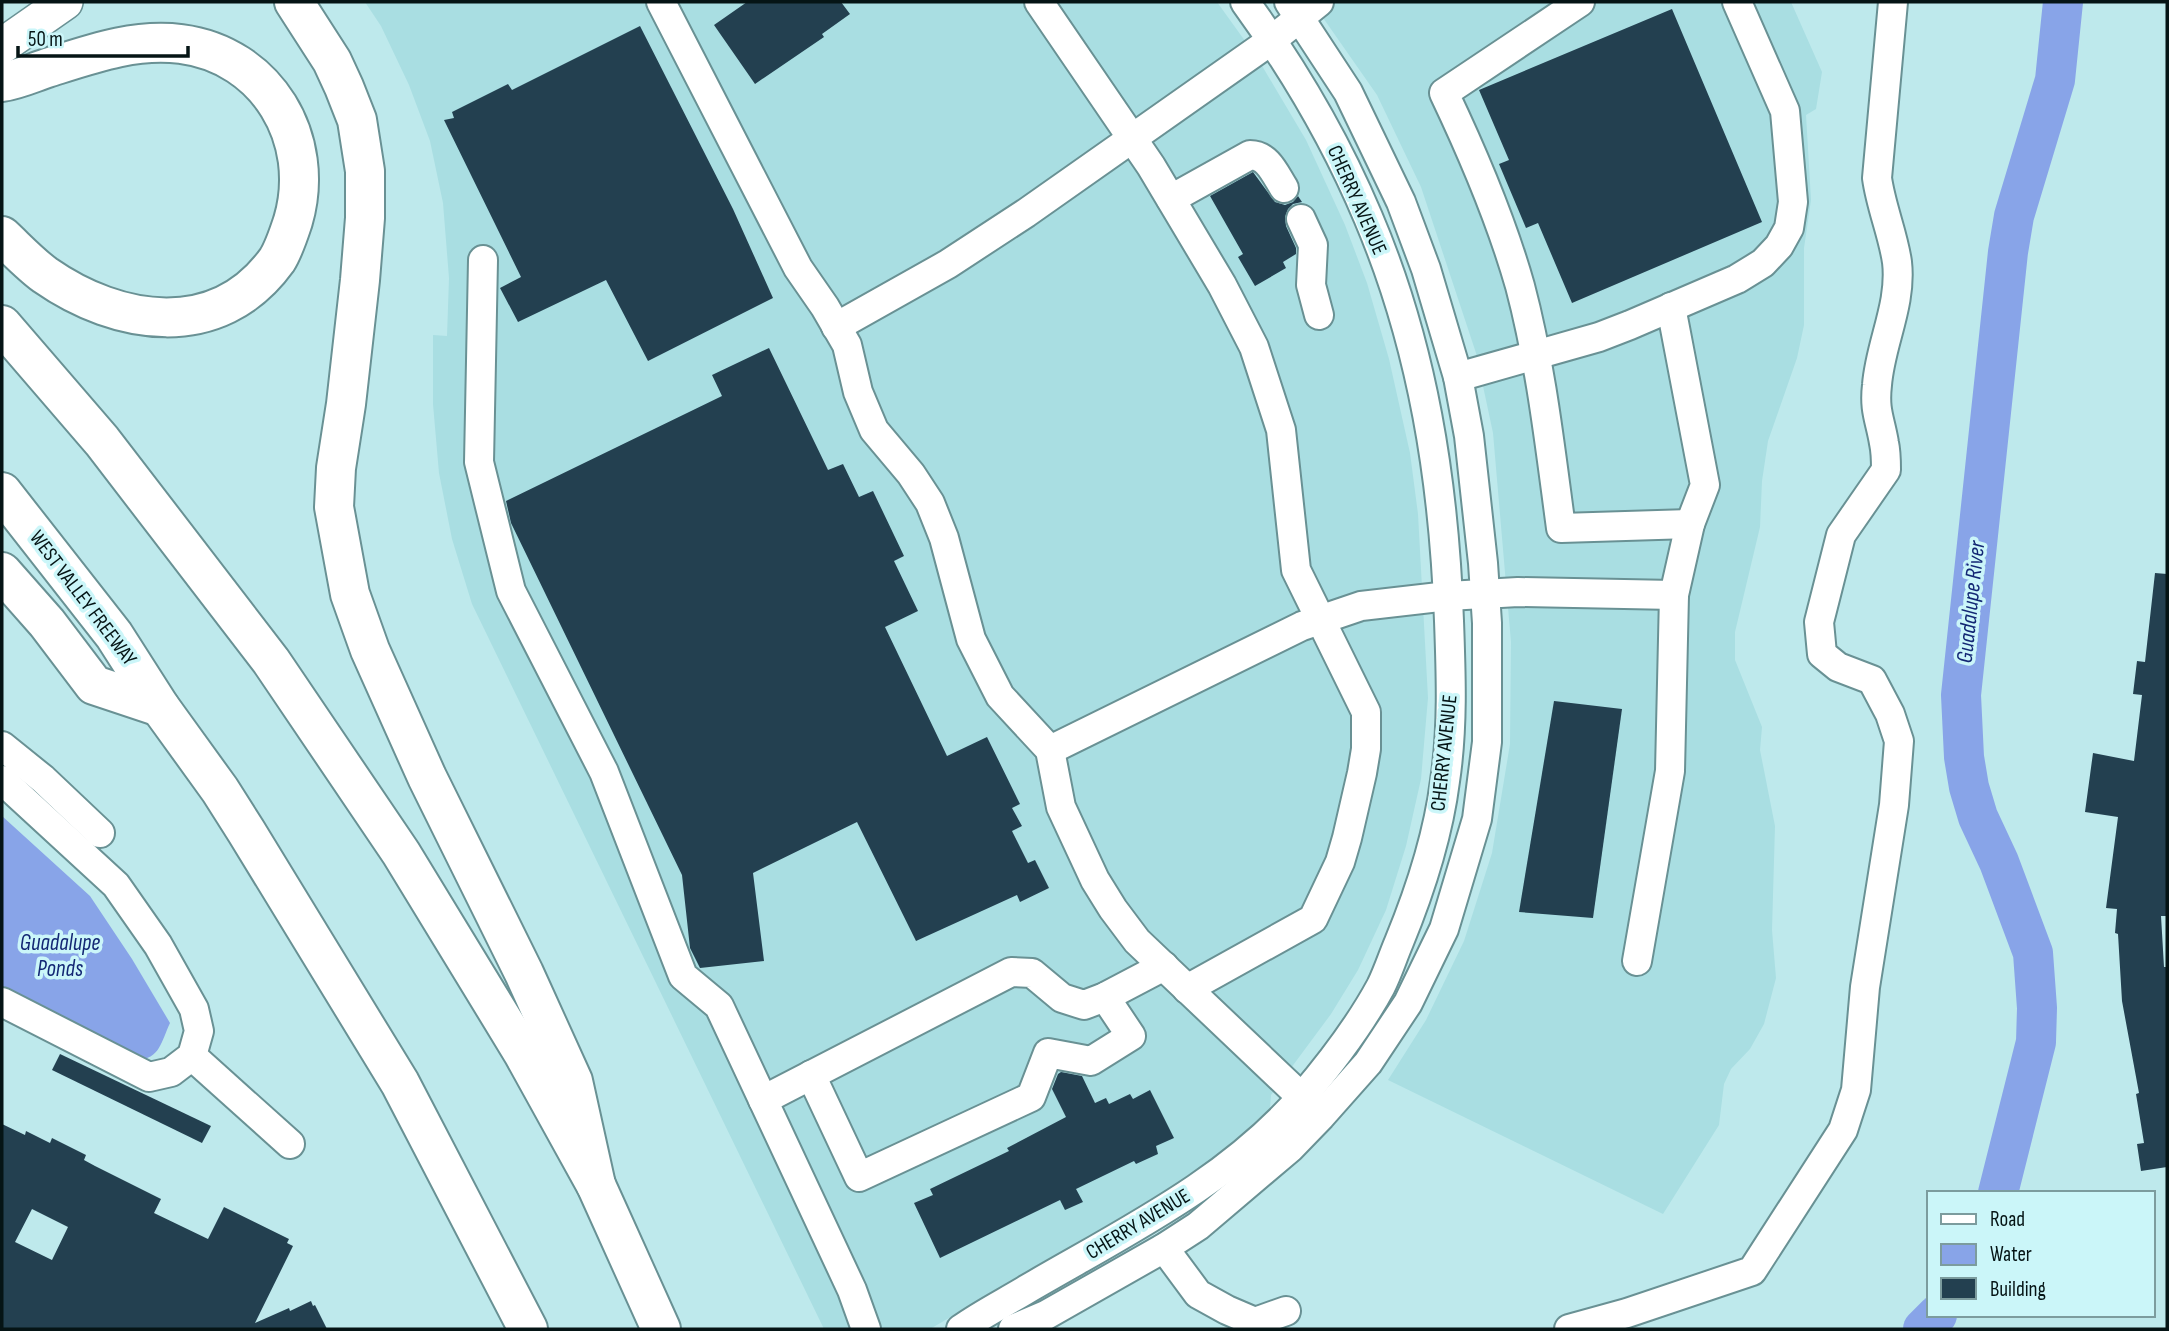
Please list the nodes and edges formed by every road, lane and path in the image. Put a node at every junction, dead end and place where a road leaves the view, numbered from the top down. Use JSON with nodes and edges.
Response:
{"nodes":[{"id":1,"x":65,"y":2,"type":"edge"},
{"id":2,"x":294,"y":2,"type":"edge"},
{"id":3,"x":661,"y":2,"type":"edge"},
{"id":4,"x":1039,"y":2,"type":"edge"},
{"id":5,"x":1245,"y":2,"type":"edge"},
{"id":6,"x":1580,"y":2,"type":"edge"},
{"id":7,"x":1737,"y":2,"type":"edge"},
{"id":8,"x":1893,"y":2,"type":"edge"},
{"id":9,"x":1302,"y":7,"type":"edge"},
{"id":10,"x":1272,"y":40,"type":"junction"},
{"id":11,"x":2,"y":46,"type":"edge"},
{"id":12,"x":2,"y":82,"type":"edge"},
{"id":13,"x":1132,"y":137,"type":"junction"},
{"id":14,"x":1283,"y":188,"type":"dead end"},
{"id":15,"x":1171,"y":199,"type":"junction"},
{"id":16,"x":1301,"y":219,"type":"dead end"},
{"id":17,"x":2,"y":236,"type":"edge"},
{"id":18,"x":483,"y":260,"type":"dead end"},
{"id":19,"x":1671,"y":307,"type":"junction"},
{"id":20,"x":1319,"y":315,"type":"dead end"},
{"id":21,"x":2,"y":325,"type":"edge"},
{"id":22,"x":836,"y":327,"type":"junction"},
{"id":23,"x":1535,"y":356,"type":"junction"},
{"id":24,"x":1458,"y":377,"type":"junction"},
{"id":25,"x":2,"y":492,"type":"edge"},
{"id":26,"x":1690,"y":523,"type":"junction"},
{"id":27,"x":2,"y":572,"type":"edge"},
{"id":28,"x":1485,"y":593,"type":"junction"},
{"id":29,"x":1674,"y":594,"type":"junction"},
{"id":30,"x":1448,"y":596,"type":"junction"},
{"id":31,"x":1318,"y":619,"type":"junction"},
{"id":32,"x":160,"y":707,"type":"junction"},
{"id":33,"x":2,"y":746,"type":"edge"},
{"id":34,"x":1050,"y":750,"type":"junction"},
{"id":35,"x":2,"y":780,"type":"edge"},
{"id":36,"x":100,"y":833,"type":"dead end"},
{"id":37,"x":1637,"y":961,"type":"dead end"},
{"id":38,"x":1164,"y":966,"type":"junction"},
{"id":39,"x":1187,"y":989,"type":"junction"},
{"id":40,"x":1105,"y":997,"type":"junction"},
{"id":41,"x":2,"y":1002,"type":"edge"},
{"id":42,"x":192,"y":1056,"type":"junction"},
{"id":43,"x":811,"y":1075,"type":"junction"},
{"id":44,"x":763,"y":1100,"type":"junction"},
{"id":45,"x":1311,"y":1107,"type":"junction"},
{"id":46,"x":290,"y":1144,"type":"dead end"},
{"id":47,"x":596,"y":1185,"type":"junction"},
{"id":48,"x":1164,"y":1248,"type":"junction"},
{"id":49,"x":1286,"y":1311,"type":"dead end"},
{"id":50,"x":657,"y":1321,"type":"edge"},
{"id":51,"x":528,"y":1329,"type":"edge"},
{"id":52,"x":866,"y":1329,"type":"edge"},
{"id":53,"x":961,"y":1329,"type":"edge"},
{"id":54,"x":1013,"y":1329,"type":"edge"},
{"id":55,"x":1569,"y":1329,"type":"edge"}],
"edges":[{"from":1,"to":11,"type":"main road"},
{"from":2,"to":47,"type":"highway"},
{"from":3,"to":22,"type":"street"},
{"from":4,"to":13,"type":"street"},
{"from":5,"to":10,"type":"street","name":"CHERRY AVENUE"},
{"from":6,"to":23,"type":"street"},
{"from":7,"to":19,"type":"street"},
{"from":8,"to":55,"type":"street"},
{"from":9,"to":10,"type":"street"},
{"from":9,"to":24,"type":"street","name":"CHERRY AVENUE"},
{"from":10,"to":13,"type":"street"},
{"from":10,"to":30,"type":"street","name":"CHERRY AVENUE"},
{"from":12,"to":17,"type":"highway"},
{"from":13,"to":15,"type":"street"},
{"from":13,"to":22,"type":"street"},
{"from":14,"to":15,"type":"street"},
{"from":15,"to":31,"type":"street"},
{"from":16,"to":20,"type":"street"},
{"from":18,"to":44,"type":"street"},
{"from":19,"to":23,"type":"street"},
{"from":19,"to":26,"type":"street"},
{"from":21,"to":47,"type":"highway"},
{"from":22,"to":34,"type":"street"},
{"from":23,"to":24,"type":"street"},
{"from":23,"to":26,"type":"street"},
{"from":24,"to":28,"type":"street","name":"CHERRY AVENUE"},
{"from":25,"to":32,"type":"highway","name":"WEST VALLEY FREEWAY"},
{"from":26,"to":29,"type":"street"},
{"from":27,"to":32,"type":"highway"},
{"from":28,"to":29,"type":"street"},
{"from":28,"to":30,"type":"street"},
{"from":28,"to":45,"type":"street","name":"CHERRY AVENUE"},
{"from":29,"to":37,"type":"street"},
{"from":30,"to":31,"type":"street"},
{"from":30,"to":45,"type":"street","name":"CHERRY AVENUE"},
{"from":31,"to":34,"type":"street"},
{"from":31,"to":39,"type":"street"},
{"from":32,"to":51,"type":"highway","name":"WEST VALLEY FREEWAY"},
{"from":33,"to":36,"type":"street"},
{"from":34,"to":38,"type":"street"},
{"from":35,"to":42,"type":"street"},
{"from":38,"to":39,"type":"street"},
{"from":38,"to":40,"type":"street"},
{"from":39,"to":45,"type":"street"},
{"from":40,"to":43,"type":"street"},
{"from":40,"to":43,"type":"street"},
{"from":41,"to":42,"type":"street"},
{"from":42,"to":46,"type":"street"},
{"from":43,"to":44,"type":"street"},
{"from":44,"to":52,"type":"street"},
{"from":45,"to":48,"type":"street","name":"CHERRY AVENUE"},
{"from":45,"to":53,"type":"street","name":"CHERRY AVENUE"},
{"from":47,"to":50,"type":"highway"},
{"from":48,"to":49,"type":"street"},
{"from":48,"to":54,"type":"street","name":"CHERRY AVENUE"}]}
